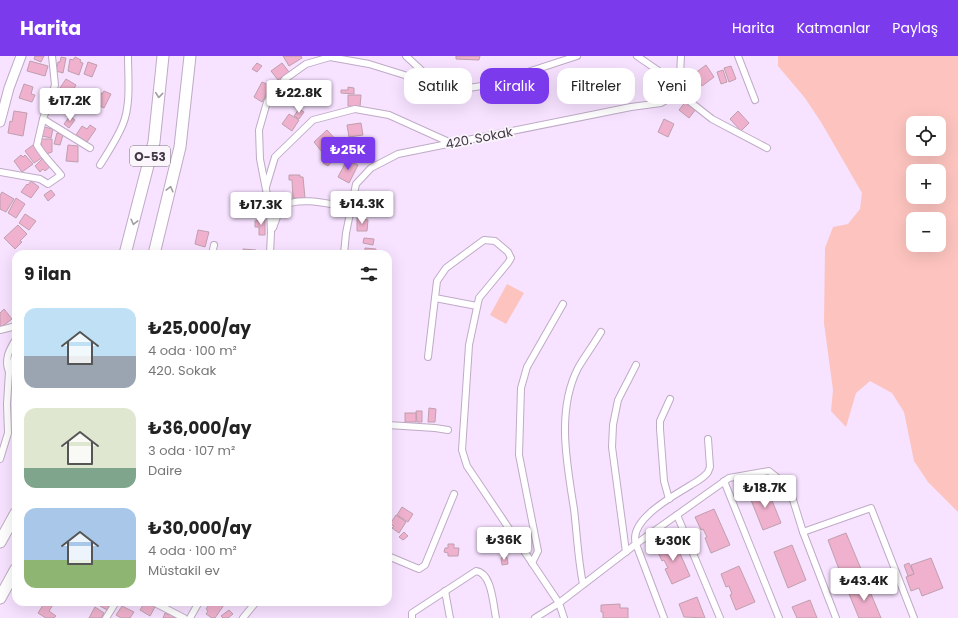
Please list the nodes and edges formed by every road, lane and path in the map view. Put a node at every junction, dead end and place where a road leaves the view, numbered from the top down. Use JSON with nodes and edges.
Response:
{"nodes":[{"id":1,"x":21,"y":56,"type":"edge"},
{"id":2,"x":52,"y":56,"type":"edge"},
{"id":3,"x":128,"y":56,"type":"edge"},
{"id":4,"x":163,"y":56,"type":"edge"},
{"id":5,"x":190,"y":56,"type":"edge"},
{"id":6,"x":406,"y":56,"type":"edge"},
{"id":7,"x":577,"y":56,"type":"edge"},
{"id":8,"x":637,"y":56,"type":"edge"},
{"id":9,"x":681,"y":56,"type":"edge"},
{"id":10,"x":738,"y":56,"type":"edge"},
{"id":11,"x":419,"y":68,"type":"edge"},
{"id":12,"x":654,"y":68,"type":"edge"},
{"id":13,"x":681,"y":68,"type":"edge"},
{"id":14,"x":404,"y":74,"type":"edge"},
{"id":15,"x":472,"y":88,"type":"edge"},
{"id":16,"x":755,"y":100,"type":"dead end"},
{"id":17,"x":654,"y":104,"type":"edge"},
{"id":18,"x":693,"y":104,"type":"edge"},
{"id":19,"x":42,"y":119,"type":"junction"},
{"id":20,"x":0,"y":122,"type":"edge"},
{"id":21,"x":451,"y":143,"type":"junction"},
{"id":22,"x":90,"y":148,"type":"dead end"},
{"id":23,"x":767,"y":148,"type":"dead end"},
{"id":24,"x":100,"y":165,"type":"dead end"},
{"id":25,"x":0,"y":172,"type":"edge"},
{"id":26,"x":266,"y":188,"type":"junction"},
{"id":27,"x":351,"y":208,"type":"junction"},
{"id":28,"x":272,"y":232,"type":"junction"},
{"id":29,"x":214,"y":245,"type":"dead end"},
{"id":30,"x":127,"y":250,"type":"edge"},
{"id":31,"x":155,"y":250,"type":"edge"},
{"id":32,"x":213,"y":250,"type":"edge"},
{"id":33,"x":270,"y":250,"type":"edge"},
{"id":34,"x":345,"y":250,"type":"edge"},
{"id":35,"x":435,"y":298,"type":"junction"},
{"id":36,"x":563,"y":304,"type":"dead end"},
{"id":37,"x":477,"y":306,"type":"junction"},
{"id":38,"x":12,"y":327,"type":"edge"},
{"id":39,"x":0,"y":330,"type":"edge"},
{"id":40,"x":601,"y":332,"type":"dead end"},
{"id":41,"x":12,"y":346,"type":"edge"},
{"id":42,"x":428,"y":357,"type":"dead end"},
{"id":43,"x":12,"y":364,"type":"edge"},
{"id":44,"x":636,"y":365,"type":"dead end"},
{"id":45,"x":9,"y":372,"type":"junction"},
{"id":46,"x":670,"y":399,"type":"dead end"},
{"id":47,"x":392,"y":425,"type":"edge"},
{"id":48,"x":448,"y":430,"type":"dead end"},
{"id":49,"x":708,"y":439,"type":"dead end"},
{"id":50,"x":0,"y":459,"type":"edge"},
{"id":51,"x":724,"y":481,"type":"junction"},
{"id":52,"x":454,"y":494,"type":"dead end"},
{"id":53,"x":669,"y":499,"type":"junction"},
{"id":54,"x":677,"y":515,"type":"junction"},
{"id":55,"x":12,"y":520,"type":"edge"},
{"id":56,"x":803,"y":532,"type":"junction"},
{"id":57,"x":0,"y":542,"type":"edge"},
{"id":58,"x":636,"y":544,"type":"junction"},
{"id":59,"x":626,"y":552,"type":"junction"},
{"id":60,"x":392,"y":558,"type":"edge"},
{"id":61,"x":532,"y":564,"type":"junction"},
{"id":62,"x":12,"y":576,"type":"edge"},
{"id":63,"x":583,"y":584,"type":"junction"},
{"id":64,"x":445,"y":591,"type":"junction"},
{"id":65,"x":0,"y":598,"type":"edge"},
{"id":66,"x":559,"y":603,"type":"junction"},
{"id":67,"x":114,"y":606,"type":"edge"},
{"id":68,"x":161,"y":606,"type":"edge"},
{"id":69,"x":198,"y":606,"type":"edge"},
{"id":70,"x":253,"y":606,"type":"edge"},
{"id":71,"x":106,"y":618,"type":"edge"},
{"id":72,"x":184,"y":618,"type":"edge"},
{"id":73,"x":190,"y":618,"type":"edge"},
{"id":74,"x":243,"y":618,"type":"edge"},
{"id":75,"x":412,"y":618,"type":"edge"},
{"id":76,"x":450,"y":618,"type":"edge"},
{"id":77,"x":496,"y":618,"type":"edge"},
{"id":78,"x":535,"y":618,"type":"edge"},
{"id":79,"x":564,"y":618,"type":"edge"},
{"id":80,"x":664,"y":618,"type":"edge"},
{"id":81,"x":720,"y":618,"type":"edge"},
{"id":82,"x":778,"y":618,"type":"edge"},
{"id":83,"x":836,"y":618,"type":"edge"},
{"id":84,"x":914,"y":618,"type":"edge"}],
"edges":[{"from":1,"to":20,"type":"street"},
{"from":2,"to":19,"type":"street"},
{"from":3,"to":24,"type":"street"},
{"from":4,"to":30,"type":"highway","number":"O-53","one_way":true},
{"from":31,"to":5,"type":"highway","number":"O-53","one_way":true},
{"from":6,"to":11,"type":"street"},
{"from":7,"to":15,"type":"street"},
{"from":8,"to":12,"type":"street"},
{"from":9,"to":13,"type":"street"},
{"from":10,"to":16,"type":"street"},
{"from":14,"to":26,"type":"street"},
{"from":17,"to":21,"type":"street","name":"420. Sokak"},
{"from":18,"to":23,"type":"street"},
{"from":19,"to":22,"type":"street"},
{"from":19,"to":25,"type":"street"},
{"from":21,"to":26,"type":"street"},
{"from":21,"to":27,"type":"street","name":"420. Sokak"},
{"from":26,"to":28,"type":"street"},
{"from":27,"to":28,"type":"street"},
{"from":27,"to":34,"type":"street","name":"420. Sokak"},
{"from":28,"to":33,"type":"street"},
{"from":29,"to":32,"type":"street"},
{"from":35,"to":37,"type":"street"},
{"from":35,"to":37,"type":"street"},
{"from":35,"to":42,"type":"street"},
{"from":36,"to":61,"type":"street"},
{"from":37,"to":61,"type":"street"},
{"from":38,"to":39,"type":"street"},
{"from":40,"to":63,"type":"street"},
{"from":41,"to":45,"type":"street"},
{"from":43,"to":45,"type":"street"},
{"from":44,"to":59,"type":"street"},
{"from":45,"to":50,"type":"street"},
{"from":46,"to":53,"type":"street"},
{"from":47,"to":48,"type":"street"},
{"from":49,"to":53,"type":"street"},
{"from":51,"to":54,"type":"street"},
{"from":51,"to":56,"type":"street"},
{"from":51,"to":82,"type":"street"},
{"from":52,"to":60,"type":"street"},
{"from":53,"to":58,"type":"street"},
{"from":54,"to":58,"type":"street"},
{"from":54,"to":81,"type":"street"},
{"from":55,"to":57,"type":"highway"},
{"from":56,"to":83,"type":"street"},
{"from":56,"to":84,"type":"street"},
{"from":58,"to":59,"type":"street"},
{"from":58,"to":80,"type":"street"},
{"from":59,"to":63,"type":"street"},
{"from":61,"to":66,"type":"street"},
{"from":62,"to":65,"type":"highway"},
{"from":63,"to":66,"type":"street"},
{"from":64,"to":75,"type":"street"},
{"from":64,"to":76,"type":"street"},
{"from":64,"to":77,"type":"street"},
{"from":66,"to":78,"type":"street"},
{"from":66,"to":79,"type":"street"},
{"from":67,"to":71,"type":"street"},
{"from":68,"to":72,"type":"street"},
{"from":69,"to":73,"type":"street"},
{"from":70,"to":74,"type":"street"}]}
